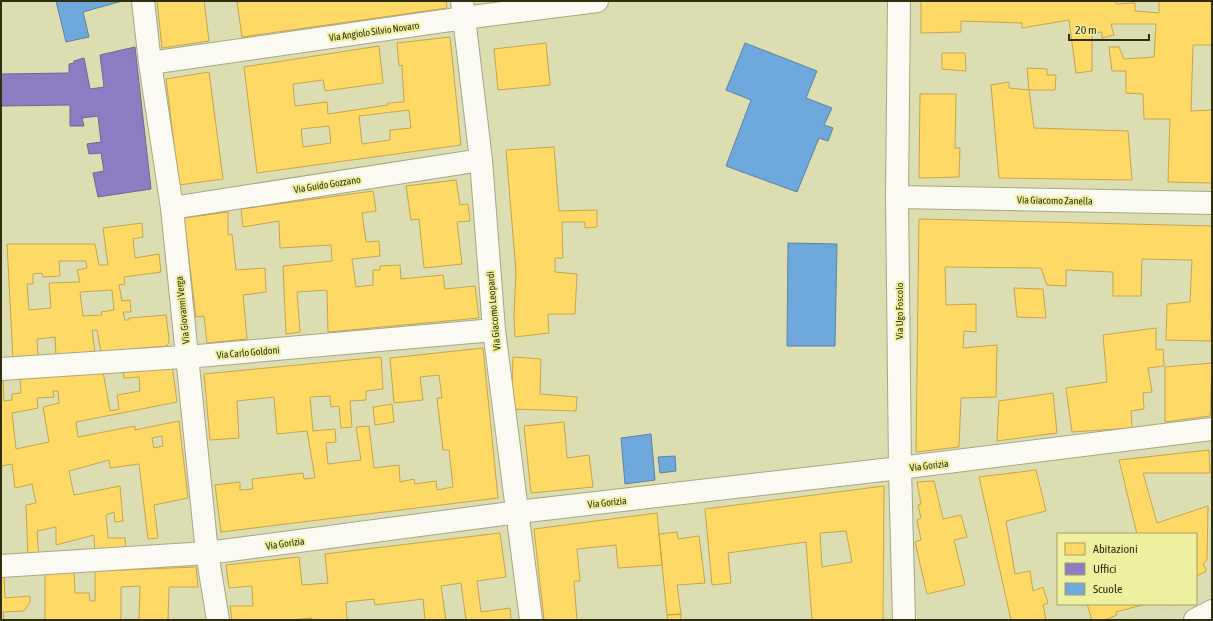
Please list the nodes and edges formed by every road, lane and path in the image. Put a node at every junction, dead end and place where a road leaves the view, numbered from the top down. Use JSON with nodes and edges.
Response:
{"nodes":[{"id":1,"x":143,"y":1,"type":"edge"},
{"id":2,"x":598,"y":1,"type":"edge"},
{"id":3,"x":899,"y":1,"type":"edge"},
{"id":4,"x":463,"y":10,"type":"edge"},
{"id":5,"x":150,"y":63,"type":"junction"},
{"id":6,"x":481,"y":160,"type":"junction"},
{"id":7,"x":897,"y":197,"type":"junction"},
{"id":8,"x":1212,"y":203,"type":"edge"},
{"id":9,"x":172,"y":208,"type":"junction"},
{"id":10,"x":494,"y":330,"type":"junction"},
{"id":11,"x":187,"y":357,"type":"junction"},
{"id":12,"x":1,"y":369,"type":"edge"},
{"id":13,"x":1212,"y":429,"type":"edge"},
{"id":14,"x":900,"y":468,"type":"junction"},
{"id":15,"x":518,"y":512,"type":"junction"},
{"id":16,"x":207,"y":553,"type":"junction"},
{"id":17,"x":1,"y":566,"type":"edge"},
{"id":18,"x":1171,"y":605,"type":"edge"},
{"id":19,"x":1212,"y":611,"type":"edge"},
{"id":20,"x":218,"y":620,"type":"edge"},
{"id":21,"x":531,"y":620,"type":"edge"},
{"id":22,"x":904,"y":620,"type":"edge"},
{"id":23,"x":1146,"y":620,"type":"edge"},
{"id":24,"x":1195,"y":620,"type":"edge"}],
"edges":[{"from":1,"to":5,"type":"street","name":"Via Giovanni Verga"},
{"from":2,"to":4,"type":"street","name":"Via Angiolo Silvio Novaro"},
{"from":3,"to":7,"type":"street","name":"Via Ugo Foscolo"},
{"from":4,"to":5,"type":"street","name":"Via Angiolo Silvio Novaro"},
{"from":4,"to":6,"type":"street","name":"Via Giacomo Leopardi"},
{"from":5,"to":9,"type":"street","name":"Via Giovanni Verga"},
{"from":6,"to":9,"type":"street","name":"Via Guido Gozzano"},
{"from":6,"to":10,"type":"street","name":"Via Giacomo Leopardi"},
{"from":7,"to":8,"type":"street","name":"Via Giacomo Zanella"},
{"from":7,"to":14,"type":"street","name":"Via Ugo Foscolo"},
{"from":9,"to":11,"type":"street","name":"Via Giovanni Verga"},
{"from":10,"to":11,"type":"street","name":"Via Carlo Goldoni"},
{"from":10,"to":15,"type":"street","name":"Via Giacomo Leopardi"},
{"from":11,"to":12,"type":"street","name":"Via Carlo Goldoni"},
{"from":11,"to":16,"type":"street","name":"Via Giovanni Verga"},
{"from":13,"to":14,"type":"street","name":"Via Gorizia"},
{"from":14,"to":15,"type":"street","name":"Via Gorizia"},
{"from":14,"to":22,"type":"street","name":"Via Ugo Foscolo"},
{"from":15,"to":16,"type":"street","name":"Via Gorizia"},
{"from":15,"to":21,"type":"street","name":"Via Giacomo Leopardi"},
{"from":16,"to":17,"type":"street","name":"Via Gorizia"},
{"from":16,"to":20,"type":"street","name":"Via Giovanni Verga"},
{"from":18,"to":23,"type":"path"},
{"from":19,"to":24,"type":"street"}]}
